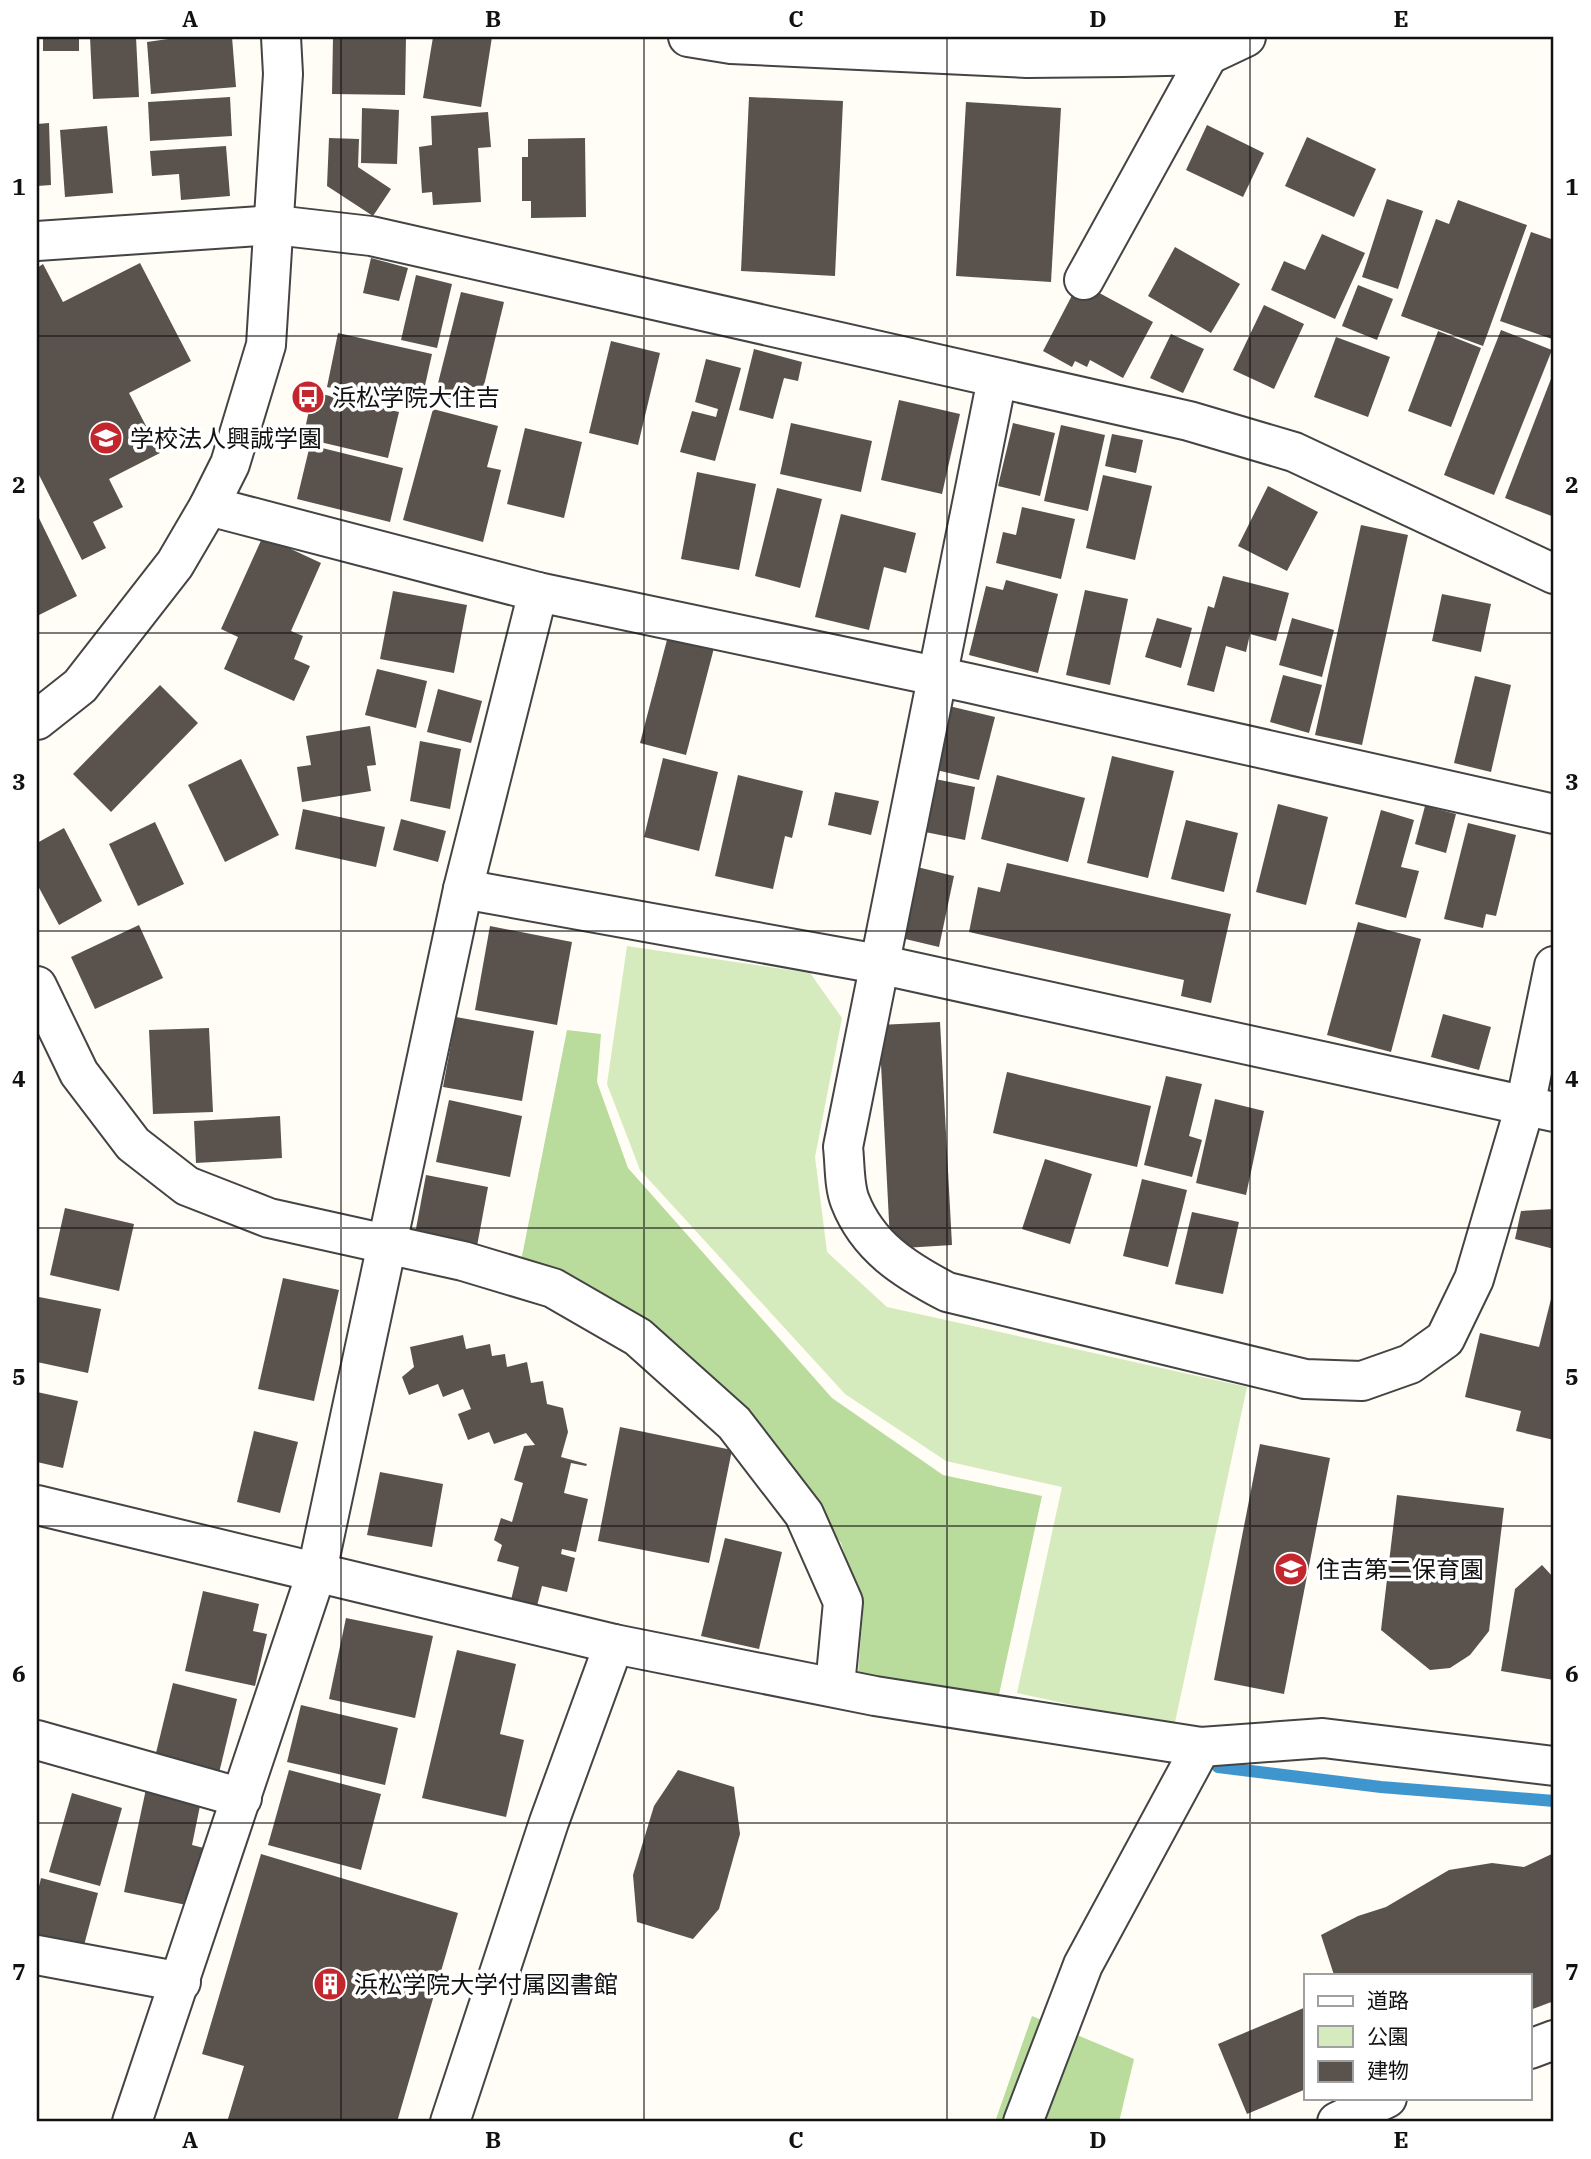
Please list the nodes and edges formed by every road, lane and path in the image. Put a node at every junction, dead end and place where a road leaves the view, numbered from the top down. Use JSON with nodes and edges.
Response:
{"nodes":[{"id":1,"x":281,"y":37,"type":"edge"},
{"id":2,"x":688,"y":37,"type":"edge"},
{"id":3,"x":1246,"y":37,"type":"edge"},
{"id":4,"x":1208,"y":55,"type":"junction"},
{"id":5,"x":275,"y":225,"type":"junction"},
{"id":6,"x":37,"y":241,"type":"edge"},
{"id":7,"x":1084,"y":280,"type":"dead end"},
{"id":8,"x":997,"y":379,"type":"junction"},
{"id":9,"x":209,"y":506,"type":"junction"},
{"id":10,"x":1554,"y":574,"type":"edge"},
{"id":11,"x":538,"y":592,"type":"junction"},
{"id":12,"x":939,"y":677,"type":"junction"},
{"id":13,"x":37,"y":720,"type":"edge"},
{"id":14,"x":1554,"y":814,"type":"edge"},
{"id":15,"x":463,"y":889,"type":"junction"},
{"id":16,"x":878,"y":964,"type":"junction"},
{"id":17,"x":1554,"y":966,"type":"edge"},
{"id":18,"x":37,"y":986,"type":"edge"},
{"id":19,"x":1540,"y":1109,"type":"edge"},
{"id":20,"x":388,"y":1247,"type":"junction"},
{"id":21,"x":37,"y":1505,"type":"edge"},
{"id":22,"x":317,"y":1572,"type":"junction"},
{"id":23,"x":614,"y":1644,"type":"junction"},
{"id":24,"x":835,"y":1686,"type":"junction"},
{"id":25,"x":37,"y":1740,"type":"edge"},
{"id":26,"x":1201,"y":1747,"type":"junction"},
{"id":27,"x":1554,"y":1766,"type":"edge"},
{"id":28,"x":242,"y":1798,"type":"junction"},
{"id":29,"x":37,"y":1955,"type":"edge"},
{"id":30,"x":181,"y":1982,"type":"junction"},
{"id":31,"x":1554,"y":2040,"type":"edge"},
{"id":32,"x":1532,"y":2048,"type":"edge"},
{"id":33,"x":1383,"y":2100,"type":"edge"},
{"id":34,"x":132,"y":2122,"type":"edge"},
{"id":35,"x":450,"y":2122,"type":"edge"},
{"id":36,"x":1023,"y":2122,"type":"edge"},
{"id":37,"x":1337,"y":2122,"type":"edge"}],
"edges":[{"from":1,"to":5,"type":"street"},
{"from":2,"to":4,"type":"street"},
{"from":3,"to":4,"type":"street"},
{"from":4,"to":7,"type":"street"},
{"from":5,"to":6,"type":"street"},
{"from":5,"to":8,"type":"street"},
{"from":5,"to":9,"type":"street"},
{"from":8,"to":10,"type":"street"},
{"from":8,"to":12,"type":"street"},
{"from":9,"to":11,"type":"street"},
{"from":9,"to":13,"type":"street"},
{"from":11,"to":12,"type":"street"},
{"from":11,"to":15,"type":"street"},
{"from":12,"to":14,"type":"street"},
{"from":12,"to":16,"type":"street"},
{"from":15,"to":16,"type":"street"},
{"from":15,"to":20,"type":"street"},
{"from":16,"to":19,"type":"street"},
{"from":16,"to":19,"type":"street"},
{"from":17,"to":19,"type":"street"},
{"from":18,"to":20,"type":"street"},
{"from":20,"to":22,"type":"street"},
{"from":20,"to":24,"type":"street"},
{"from":21,"to":22,"type":"street"},
{"from":22,"to":23,"type":"street"},
{"from":22,"to":28,"type":"street"},
{"from":23,"to":24,"type":"street"},
{"from":23,"to":35,"type":"street"},
{"from":24,"to":26,"type":"street"},
{"from":25,"to":28,"type":"street"},
{"from":26,"to":27,"type":"street"},
{"from":26,"to":36,"type":"street"},
{"from":28,"to":30,"type":"street"},
{"from":29,"to":30,"type":"street"},
{"from":30,"to":34,"type":"street"},
{"from":31,"to":32,"type":"street"},
{"from":33,"to":37,"type":"street"}]}
